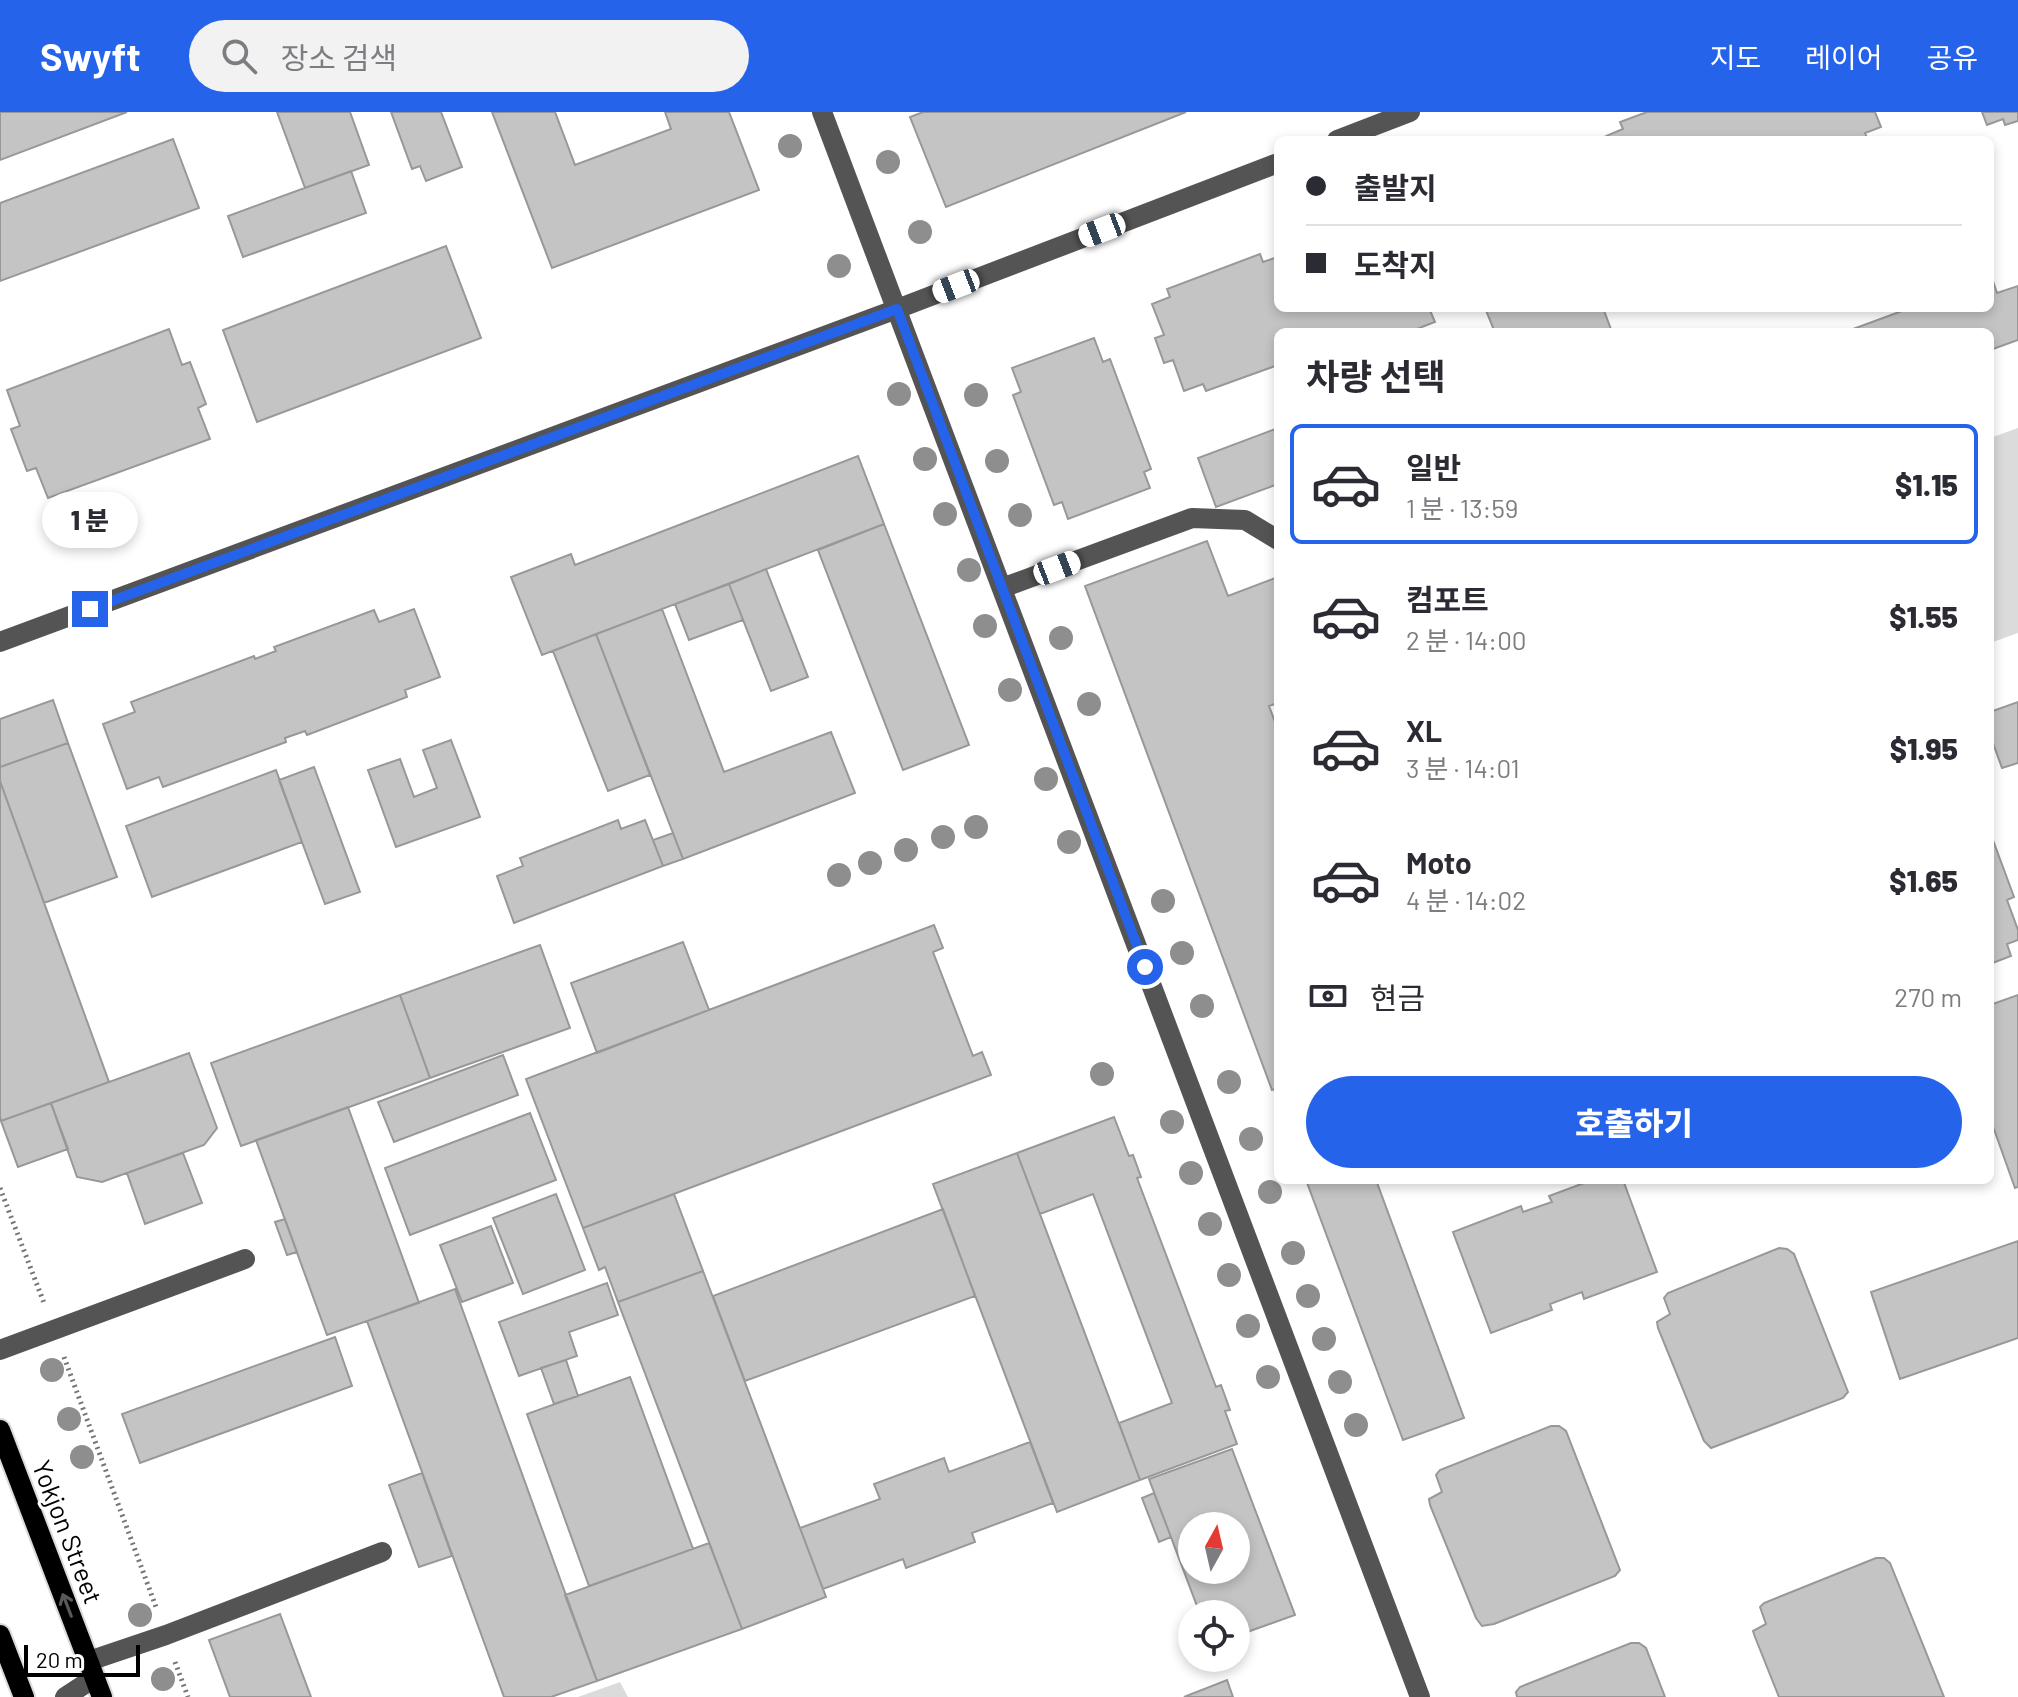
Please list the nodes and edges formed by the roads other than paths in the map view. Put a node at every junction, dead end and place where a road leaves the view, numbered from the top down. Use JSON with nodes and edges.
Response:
{"nodes":[{"id":1,"x":822,"y":112,"type":"edge"},
{"id":2,"x":1410,"y":112,"type":"edge"},
{"id":3,"x":1347,"y":136,"type":"edge"},
{"id":4,"x":1274,"y":165,"type":"edge"},
{"id":5,"x":897,"y":309,"type":"junction"},
{"id":6,"x":1274,"y":538,"type":"edge"},
{"id":7,"x":1002,"y":588,"type":"junction"},
{"id":8,"x":0,"y":642,"type":"edge"},
{"id":9,"x":245,"y":1259,"type":"dead end"},
{"id":10,"x":0,"y":1350,"type":"edge"},
{"id":11,"x":0,"y":1430,"type":"edge"},
{"id":12,"x":382,"y":1552,"type":"dead end"},
{"id":13,"x":0,"y":1635,"type":"edge"},
{"id":14,"x":95,"y":1679,"type":"edge"},
{"id":15,"x":24,"y":1697,"type":"edge"},
{"id":16,"x":65,"y":1697,"type":"edge"},
{"id":17,"x":1420,"y":1697,"type":"edge"}],
"edges":[{"from":1,"to":5,"type":"street"},
{"from":2,"to":3,"type":"street"},
{"from":4,"to":5,"type":"street"},
{"from":5,"to":7,"type":"street"},
{"from":5,"to":8,"type":"street"},
{"from":6,"to":7,"type":"street"},
{"from":7,"to":17,"type":"street"},
{"from":9,"to":10,"type":"street"},
{"from":14,"to":11,"type":"main road","name":"Yokjon Street","one_way":true},
{"from":12,"to":14,"type":"street"},
{"from":13,"to":15,"type":"main road"},
{"from":14,"to":16,"type":"street"}]}
